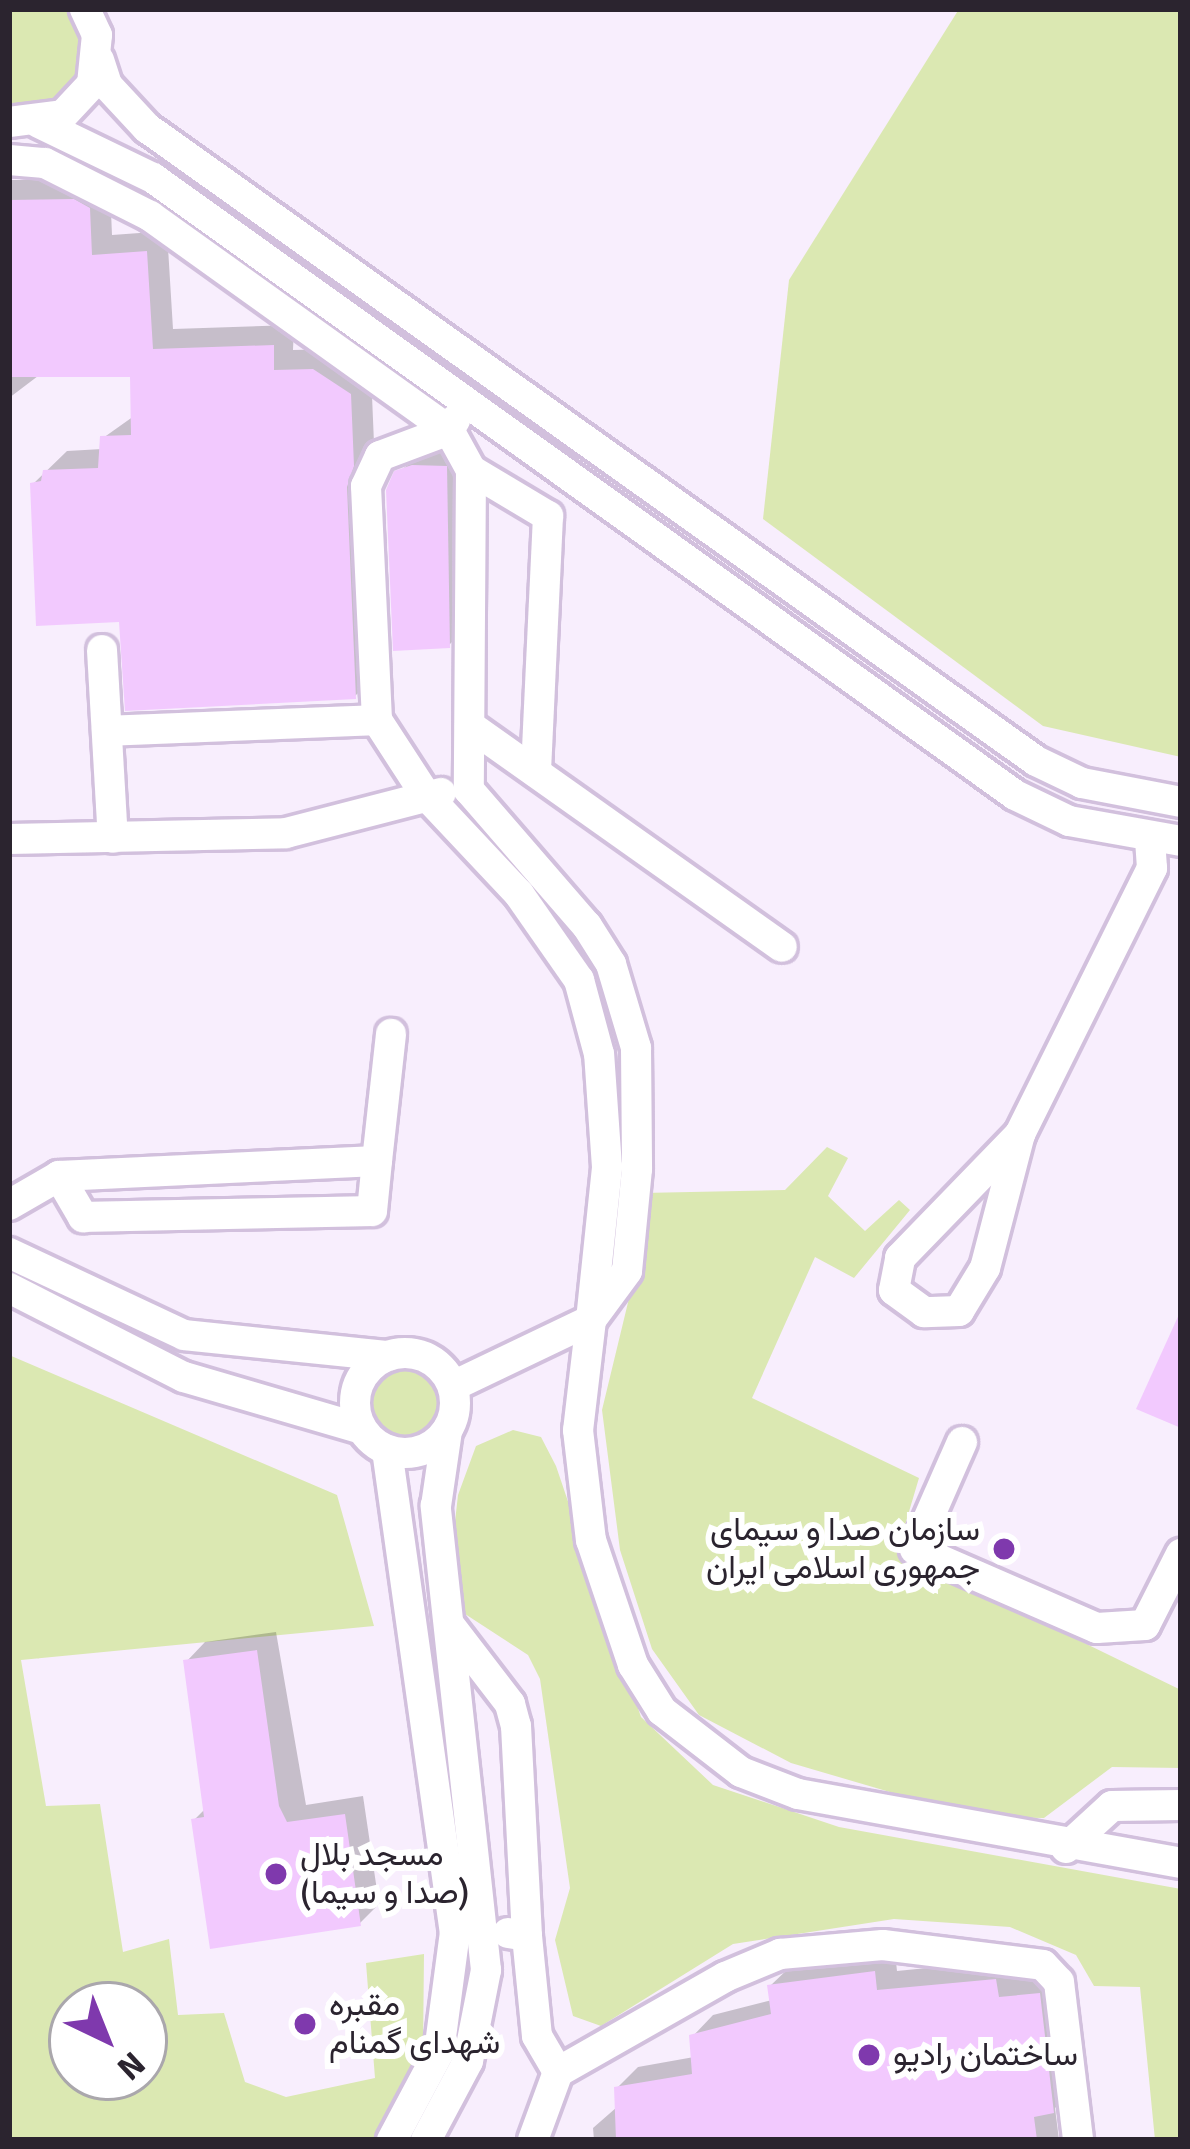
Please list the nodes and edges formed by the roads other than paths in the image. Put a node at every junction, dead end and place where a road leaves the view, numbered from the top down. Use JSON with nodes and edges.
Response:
{"nodes":[{"id":1,"x":99,"y":28,"type":"edge"},
{"id":2,"x":24,"y":123,"type":"edge"},
{"id":3,"x":9,"y":160,"type":"edge"},
{"id":4,"x":488,"y":369,"type":"junction"},
{"id":5,"x":464,"y":402,"type":"junction"},
{"id":6,"x":449,"y":430,"type":"junction"},
{"id":7,"x":471,"y":470,"type":"junction"},
{"id":8,"x":102,"y":650,"type":"dead end"},
{"id":9,"x":377,"y":720,"type":"junction"},
{"id":10,"x":470,"y":726,"type":"junction"},
{"id":11,"x":107,"y":731,"type":"junction"},
{"id":12,"x":536,"y":772,"type":"junction"},
{"id":13,"x":470,"y":790,"type":"junction"},
{"id":14,"x":425,"y":794,"type":"junction"},
{"id":15,"x":1147,"y":796,"type":"junction"},
{"id":16,"x":1181,"y":802,"type":"edge"},
{"id":17,"x":9,"y":838,"type":"edge"},
{"id":18,"x":113,"y":838,"type":"junction"},
{"id":19,"x":1157,"y":838,"type":"edge"},
{"id":20,"x":782,"y":947,"type":"dead end"},
{"id":21,"x":391,"y":1034,"type":"dead end"},
{"id":22,"x":1020,"y":1134,"type":"junction"},
{"id":23,"x":377,"y":1161,"type":"junction"},
{"id":24,"x":622,"y":1168,"type":"junction"},
{"id":25,"x":59,"y":1176,"type":"junction"},
{"id":26,"x":9,"y":1205,"type":"edge"},
{"id":27,"x":9,"y":1253,"type":"edge"},
{"id":28,"x":9,"y":1288,"type":"edge"},
{"id":29,"x":591,"y":1320,"type":"junction"},
{"id":30,"x":388,"y":1356,"type":"junction"},
{"id":31,"x":453,"y":1386,"type":"junction"},
{"id":32,"x":362,"y":1430,"type":"junction"},
{"id":33,"x":447,"y":1431,"type":"junction"},
{"id":34,"x":962,"y":1442,"type":"dead end"},
{"id":35,"x":387,"y":1450,"type":"junction"},
{"id":36,"x":1181,"y":1554,"type":"edge"},
{"id":37,"x":448,"y":1624,"type":"junction"},
{"id":38,"x":423,"y":1681,"type":"junction"},
{"id":39,"x":456,"y":1681,"type":"junction"},
{"id":40,"x":1181,"y":1805,"type":"edge"},
{"id":41,"x":1066,"y":1848,"type":"junction"},
{"id":42,"x":1181,"y":1864,"type":"edge"},
{"id":43,"x":470,"y":1931,"type":"junction"},
{"id":44,"x":527,"y":1936,"type":"junction"},
{"id":45,"x":558,"y":2072,"type":"junction"},
{"id":46,"x":392,"y":2140,"type":"edge"},
{"id":47,"x":426,"y":2140,"type":"edge"},
{"id":48,"x":532,"y":2140,"type":"edge"},
{"id":49,"x":1078,"y":2140,"type":"edge"}],
"edges":[{"from":1,"to":2,"type":"lane"},
{"from":1,"to":4,"type":"lane"},
{"from":2,"to":5,"type":"lane"},
{"from":3,"to":6,"type":"lane"},
{"from":4,"to":5,"type":"lane"},
{"from":4,"to":15,"type":"lane"},
{"from":5,"to":6,"type":"lane"},
{"from":5,"to":19,"type":"lane"},
{"from":6,"to":7,"type":"lane"},
{"from":6,"to":9,"type":"lane"},
{"from":7,"to":10,"type":"lane"},
{"from":7,"to":12,"type":"lane"},
{"from":8,"to":11,"type":"lane"},
{"from":9,"to":11,"type":"lane"},
{"from":9,"to":14,"type":"lane"},
{"from":10,"to":12,"type":"lane"},
{"from":10,"to":13,"type":"lane"},
{"from":11,"to":18,"type":"lane"},
{"from":12,"to":20,"type":"lane"},
{"from":13,"to":14,"type":"lane"},
{"from":13,"to":24,"type":"lane"},
{"from":14,"to":18,"type":"lane"},
{"from":14,"to":24,"type":"lane"},
{"from":15,"to":16,"type":"lane"},
{"from":15,"to":19,"type":"lane"},
{"from":17,"to":18,"type":"lane"},
{"from":19,"to":22,"type":"lane"},
{"from":21,"to":23,"type":"lane"},
{"from":22,"to":22,"type":"lane"},
{"from":23,"to":25,"type":"lane"},
{"from":23,"to":25,"type":"lane"},
{"from":24,"to":29,"type":"lane"},
{"from":25,"to":26,"type":"lane"},
{"from":27,"to":30,"type":"lane"},
{"from":28,"to":32,"type":"lane"},
{"from":29,"to":31,"type":"lane"},
{"from":29,"to":41,"type":"lane"},
{"from":30,"to":31,"type":"lane"},
{"from":30,"to":32,"type":"lane"},
{"from":31,"to":33,"type":"lane"},
{"from":32,"to":35,"type":"lane"},
{"from":33,"to":35,"type":"lane"},
{"from":33,"to":37,"type":"lane"},
{"from":34,"to":36,"type":"lane"},
{"from":35,"to":38,"type":"lane"},
{"from":37,"to":39,"type":"lane"},
{"from":37,"to":44,"type":"lane"},
{"from":38,"to":39,"type":"lane"},
{"from":38,"to":43,"type":"lane"},
{"from":39,"to":43,"type":"lane"},
{"from":40,"to":41,"type":"lane"},
{"from":41,"to":42,"type":"lane"},
{"from":43,"to":44,"type":"lane"},
{"from":43,"to":46,"type":"lane"},
{"from":43,"to":47,"type":"lane"},
{"from":44,"to":45,"type":"lane"},
{"from":45,"to":48,"type":"lane"},
{"from":45,"to":49,"type":"lane"}]}
